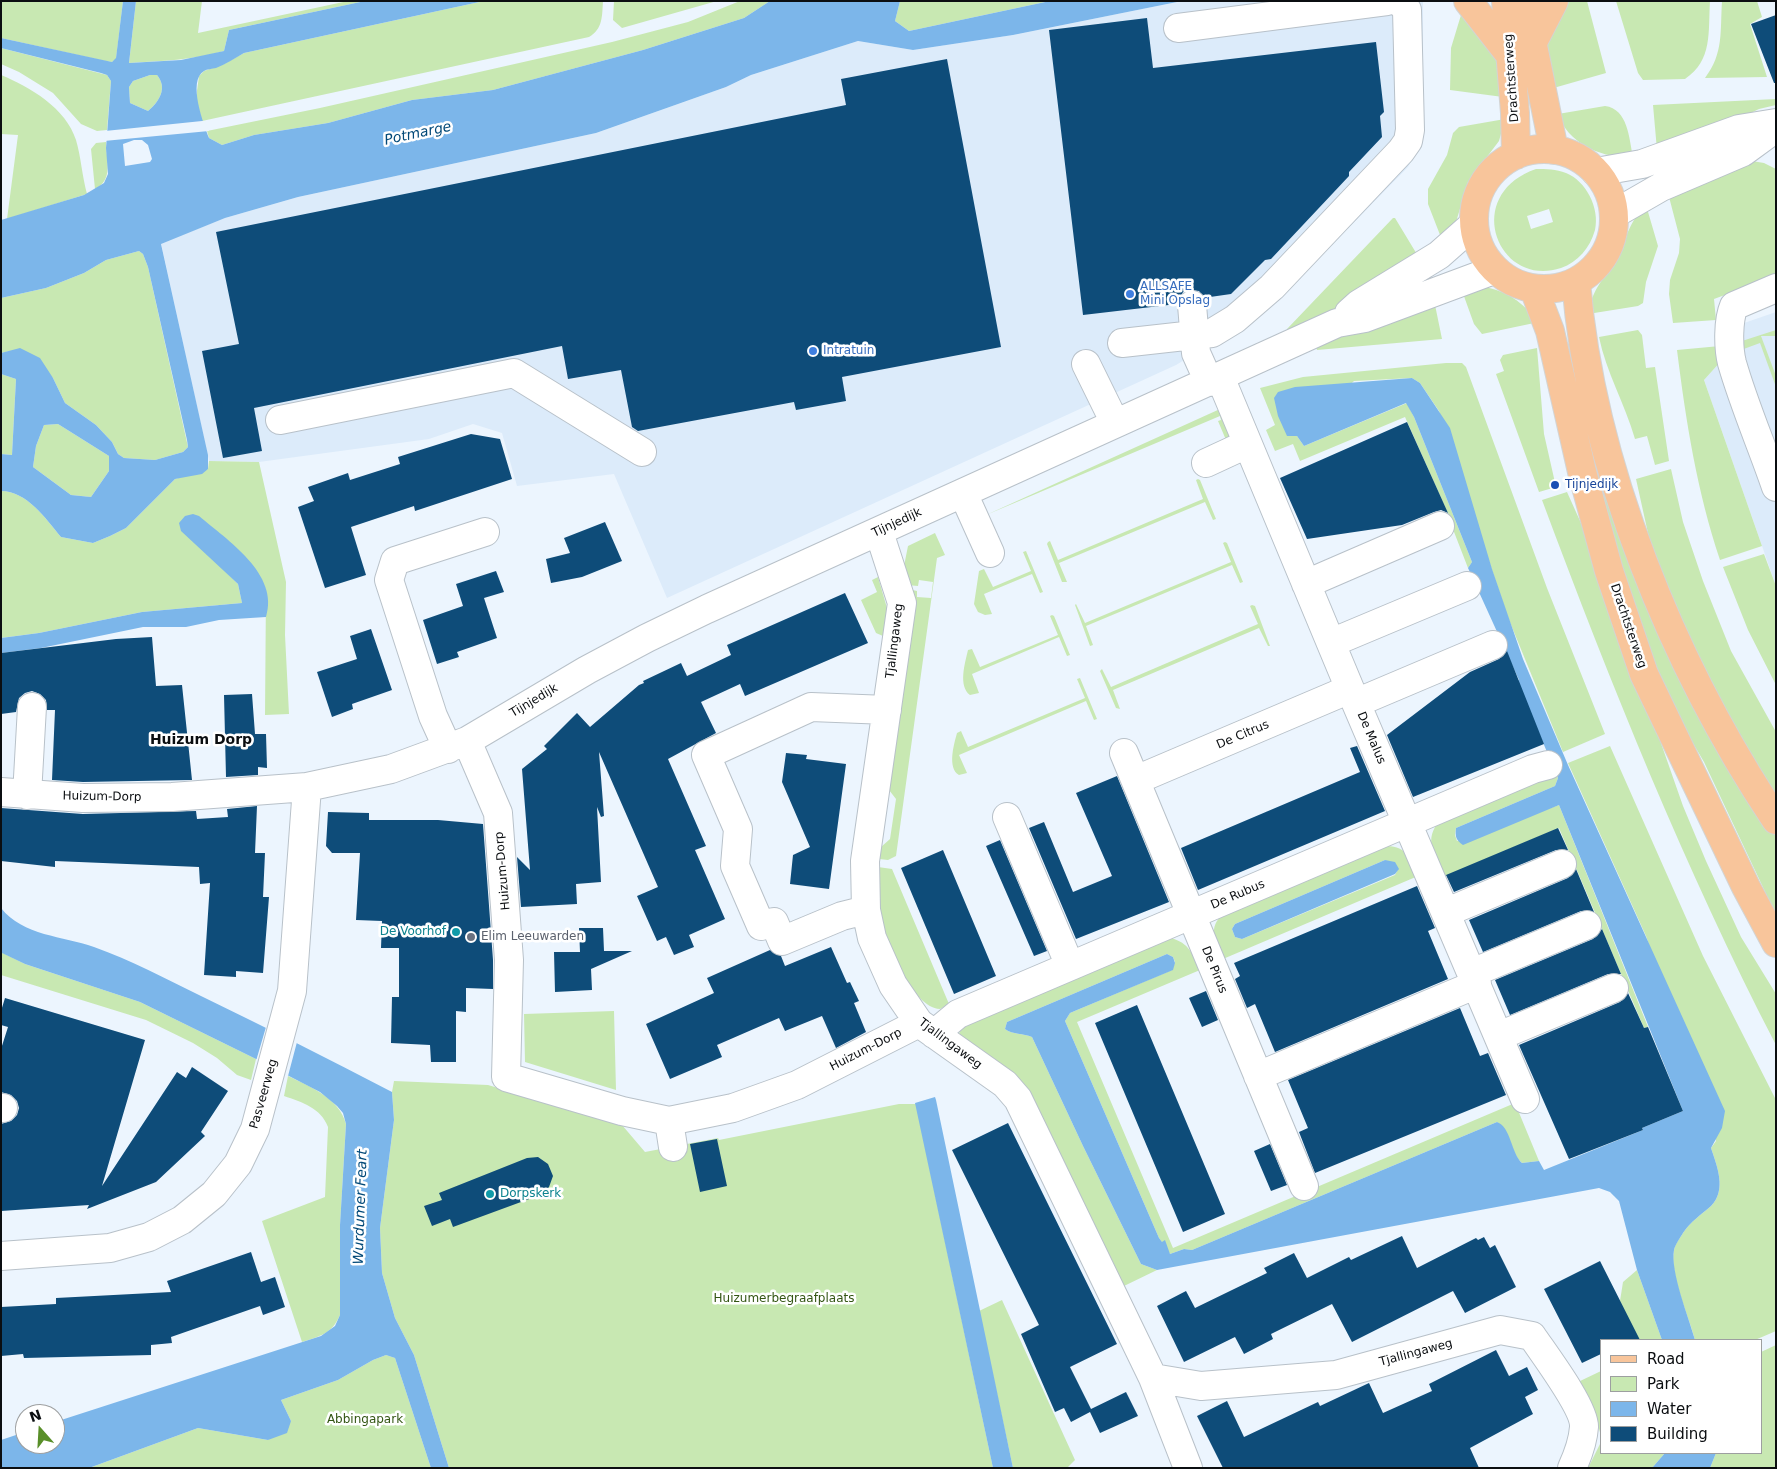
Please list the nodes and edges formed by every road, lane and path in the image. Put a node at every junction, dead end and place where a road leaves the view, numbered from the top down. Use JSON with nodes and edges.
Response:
{"nodes":[{"id":1,"x":1387,"y":1,"type":"edge"},
{"id":2,"x":1399,"y":1,"type":"edge"},
{"id":3,"x":1468,"y":1,"type":"edge"},
{"id":4,"x":1506,"y":1,"type":"edge"},
{"id":5,"x":1524,"y":1,"type":"edge"},
{"id":6,"x":1554,"y":1,"type":"edge"},
{"id":7,"x":1178,"y":28,"type":"dead end"},
{"id":8,"x":1521,"y":49,"type":"junction"},
{"id":9,"x":1776,"y":123,"type":"edge"},
{"id":10,"x":1776,"y":128,"type":"edge"},
{"id":11,"x":1554,"y":150,"type":"junction"},
{"id":12,"x":1516,"y":155,"type":"junction"},
{"id":13,"x":1596,"y":172,"type":"junction"},
{"id":14,"x":1614,"y":214,"type":"junction"},
{"id":15,"x":1474,"y":224,"type":"junction"},
{"id":16,"x":1494,"y":270,"type":"junction"},
{"id":17,"x":1576,"y":282,"type":"junction"},
{"id":18,"x":1776,"y":288,"type":"edge"},
{"id":19,"x":1534,"y":289,"type":"junction"},
{"id":20,"x":1192,"y":305,"type":"dead end"},
{"id":21,"x":1337,"y":323,"type":"junction"},
{"id":22,"x":1195,"y":335,"type":"junction"},
{"id":23,"x":1122,"y":343,"type":"dead end"},
{"id":24,"x":1086,"y":364,"type":"dead end"},
{"id":25,"x":1215,"y":379,"type":"junction"},
{"id":26,"x":280,"y":420,"type":"dead end"},
{"id":27,"x":1115,"y":423,"type":"junction"},
{"id":28,"x":1247,"y":444,"type":"junction"},
{"id":29,"x":642,"y":452,"type":"dead end"},
{"id":30,"x":1206,"y":462,"type":"dead end"},
{"id":31,"x":1776,"y":487,"type":"edge"},
{"id":32,"x":964,"y":493,"type":"junction"},
{"id":33,"x":1440,"y":526,"type":"dead end"},
{"id":34,"x":485,"y":532,"type":"dead end"},
{"id":35,"x":879,"y":532,"type":"junction"},
{"id":36,"x":990,"y":553,"type":"dead end"},
{"id":37,"x":1306,"y":584,"type":"junction"},
{"id":38,"x":1467,"y":586,"type":"dead end"},
{"id":39,"x":1331,"y":643,"type":"junction"},
{"id":40,"x":1493,"y":645,"type":"dead end"},
{"id":41,"x":1353,"y":696,"type":"junction"},
{"id":42,"x":32,"y":707,"type":"dead end"},
{"id":43,"x":886,"y":710,"type":"junction"},
{"id":44,"x":457,"y":745,"type":"junction"},
{"id":45,"x":1124,"y":753,"type":"dead end"},
{"id":46,"x":1548,"y":765,"type":"dead end"},
{"id":47,"x":1136,"y":780,"type":"junction"},
{"id":48,"x":307,"y":787,"type":"junction"},
{"id":49,"x":14,"y":794,"type":"edge"},
{"id":50,"x":1007,"y":817,"type":"dead end"},
{"id":51,"x":1776,"y":820,"type":"edge"},
{"id":52,"x":1408,"y":824,"type":"junction"},
{"id":53,"x":1562,"y":864,"type":"dead end"},
{"id":54,"x":866,"y":910,"type":"junction"},
{"id":55,"x":1446,"y":912,"type":"junction"},
{"id":56,"x":1192,"y":915,"type":"junction"},
{"id":57,"x":1587,"y":925,"type":"dead end"},
{"id":58,"x":1776,"y":943,"type":"edge"},
{"id":59,"x":1070,"y":966,"type":"junction"},
{"id":60,"x":1475,"y":979,"type":"junction"},
{"id":61,"x":1614,"y":988,"type":"dead end"},
{"id":62,"x":926,"y":1029,"type":"junction"},
{"id":63,"x":1499,"y":1036,"type":"junction"},
{"id":64,"x":1258,"y":1076,"type":"junction"},
{"id":65,"x":1525,"y":1099,"type":"dead end"},
{"id":66,"x":669,"y":1121,"type":"junction"},
{"id":67,"x":673,"y":1147,"type":"dead end"},
{"id":68,"x":1304,"y":1186,"type":"dead end"},
{"id":69,"x":1,"y":1256,"type":"edge"},
{"id":70,"x":1153,"y":1378,"type":"junction"},
{"id":71,"x":1188,"y":1468,"type":"edge"},
{"id":72,"x":1572,"y":1468,"type":"edge"}],
"edges":[{"from":1,"to":7,"type":"street"},
{"from":2,"to":22,"type":"street"},
{"from":3,"to":8,"type":"main road"},
{"from":4,"to":8,"type":"main road","name":"Drachtsterweg"},
{"from":5,"to":8,"type":"main road","name":"Drachtsterweg"},
{"from":6,"to":8,"type":"main road"},
{"from":8,"to":11,"type":"main road","name":"Drachtsterweg"},
{"from":8,"to":12,"type":"main road","name":"Drachtsterweg"},
{"from":9,"to":13,"type":"street"},
{"from":10,"to":14,"type":"street"},
{"from":11,"to":12,"type":"main road"},
{"from":11,"to":13,"type":"main road"},
{"from":12,"to":15,"type":"main road"},
{"from":13,"to":14,"type":"main road"},
{"from":14,"to":17,"type":"main road"},
{"from":15,"to":16,"type":"main road"},
{"from":15,"to":21,"type":"street","name":"Tijnjedijk"},
{"from":16,"to":19,"type":"main road"},
{"from":16,"to":21,"type":"street","name":"Tijnjedijk"},
{"from":17,"to":19,"type":"main road"},
{"from":17,"to":51,"type":"main road"},
{"from":18,"to":31,"type":"street"},
{"from":19,"to":58,"type":"main road","name":"Drachtsterweg"},
{"from":20,"to":22,"type":"street","name":"De Malus"},
{"from":21,"to":25,"type":"street","name":"Tijnjedijk"},
{"from":22,"to":23,"type":"street"},
{"from":22,"to":25,"type":"street","name":"De Malus"},
{"from":24,"to":27,"type":"street"},
{"from":25,"to":27,"type":"street","name":"Tijnjedijk"},
{"from":25,"to":28,"type":"street","name":"De Malus"},
{"from":26,"to":29,"type":"street"},
{"from":27,"to":32,"type":"street","name":"Tijnjedijk"},
{"from":28,"to":30,"type":"street"},
{"from":28,"to":37,"type":"street","name":"De Malus"},
{"from":32,"to":35,"type":"street","name":"Tijnjedijk"},
{"from":32,"to":36,"type":"street"},
{"from":33,"to":37,"type":"street"},
{"from":34,"to":44,"type":"street"},
{"from":35,"to":43,"type":"street","name":"Tjallingaweg"},
{"from":35,"to":44,"type":"street","name":"Tijnjedijk"},
{"from":37,"to":39,"type":"street","name":"De Malus"},
{"from":38,"to":39,"type":"street"},
{"from":39,"to":41,"type":"street","name":"De Malus"},
{"from":40,"to":41,"type":"street","name":"De Citrus"},
{"from":41,"to":47,"type":"street","name":"De Citrus"},
{"from":41,"to":52,"type":"street","name":"De Malus"},
{"from":42,"to":49,"type":"street","name":"Huizum-Dorp"},
{"from":43,"to":54,"type":"street","name":"Tjallingaweg"},
{"from":43,"to":54,"type":"street"},
{"from":44,"to":48,"type":"street","name":"Huizum-Dorp"},
{"from":44,"to":66,"type":"street","name":"Huizum-Dorp"},
{"from":45,"to":47,"type":"street","name":"De Pirus"},
{"from":46,"to":52,"type":"street","name":"De Rubus"},
{"from":47,"to":56,"type":"street","name":"De Pirus"},
{"from":48,"to":49,"type":"street","name":"Huizum-Dorp"},
{"from":48,"to":69,"type":"street","name":"Pasveerweg"},
{"from":50,"to":59,"type":"street"},
{"from":52,"to":55,"type":"street","name":"De Malus"},
{"from":52,"to":56,"type":"street","name":"De Rubus"},
{"from":53,"to":55,"type":"street"},
{"from":54,"to":62,"type":"street","name":"Tjallingaweg"},
{"from":55,"to":60,"type":"street","name":"De Malus"},
{"from":56,"to":59,"type":"street","name":"De Rubus"},
{"from":56,"to":64,"type":"street","name":"De Pirus"},
{"from":57,"to":60,"type":"street"},
{"from":59,"to":62,"type":"street","name":"De Rubus"},
{"from":60,"to":63,"type":"street","name":"De Malus"},
{"from":60,"to":64,"type":"street"},
{"from":61,"to":63,"type":"street"},
{"from":62,"to":66,"type":"street","name":"Huizum-Dorp"},
{"from":62,"to":70,"type":"street","name":"Tjallingaweg"},
{"from":63,"to":65,"type":"street","name":"De Malus"},
{"from":64,"to":68,"type":"street","name":"De Pirus"},
{"from":66,"to":67,"type":"street"},
{"from":70,"to":71,"type":"street","name":"Tjallingaweg"},
{"from":70,"to":72,"type":"street","name":"Tjallingaweg"}]}
